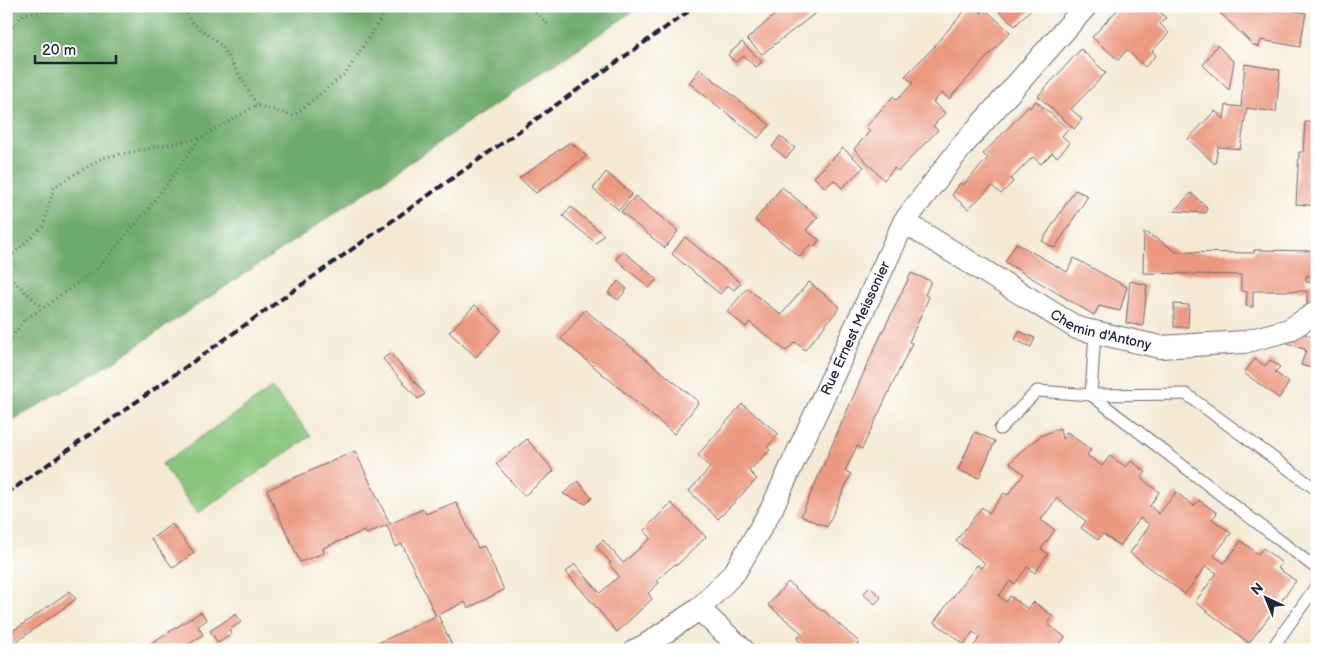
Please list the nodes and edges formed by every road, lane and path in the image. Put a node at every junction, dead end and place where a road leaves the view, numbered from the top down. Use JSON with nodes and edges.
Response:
{"nodes":[{"id":1,"x":108,"y":6,"type":"edge"},
{"id":2,"x":180,"y":6,"type":"edge"},
{"id":3,"x":389,"y":6,"type":"edge"},
{"id":4,"x":528,"y":6,"type":"edge"},
{"id":5,"x":1086,"y":6,"type":"edge"},
{"id":6,"x":550,"y":26,"type":"dead end"},
{"id":7,"x":6,"y":34,"type":"edge"},
{"id":8,"x":257,"y":105,"type":"junction"},
{"id":9,"x":200,"y":138,"type":"junction"},
{"id":10,"x":904,"y":222,"type":"junction"},
{"id":11,"x":6,"y":261,"type":"edge"},
{"id":12,"x":6,"y":274,"type":"edge"},
{"id":13,"x":43,"y":308,"type":"junction"},
{"id":14,"x":1317,"y":312,"type":"edge"},
{"id":15,"x":1096,"y":332,"type":"junction"},
{"id":16,"x":6,"y":346,"type":"edge"},
{"id":17,"x":1091,"y":395,"type":"junction"},
{"id":18,"x":1000,"y":429,"type":"dead end"},
{"id":19,"x":1317,"y":490,"type":"edge"},
{"id":20,"x":1317,"y":569,"type":"edge"},
{"id":21,"x":1317,"y":585,"type":"edge"},
{"id":22,"x":700,"y":609,"type":"junction"},
{"id":23,"x":636,"y":650,"type":"edge"},
{"id":24,"x":743,"y":650,"type":"edge"},
{"id":25,"x":1271,"y":650,"type":"edge"}],
"edges":[{"from":1,"to":7,"type":"path"},
{"from":2,"to":8,"type":"path"},
{"from":3,"to":8,"type":"path"},
{"from":4,"to":6,"type":"path"},
{"from":5,"to":10,"type":"street","name":"Rue Ernest Meissonier"},
{"from":8,"to":9,"type":"path"},
{"from":9,"to":11,"type":"path"},
{"from":9,"to":13,"type":"path"},
{"from":10,"to":15,"type":"street","name":"Chemin d'Antony"},
{"from":10,"to":22,"type":"street","name":"Rue Ernest Meissonier"},
{"from":12,"to":13,"type":"path"},
{"from":13,"to":16,"type":"path"},
{"from":14,"to":15,"type":"street","name":"Chemin d'Antony"},
{"from":15,"to":17,"type":"lane"},
{"from":17,"to":18,"type":"lane"},
{"from":17,"to":19,"type":"lane"},
{"from":17,"to":20,"type":"lane"},
{"from":21,"to":25,"type":"lane"},
{"from":22,"to":23,"type":"street","name":"Rue Ernest Meissonier"},
{"from":22,"to":24,"type":"street"}]}
